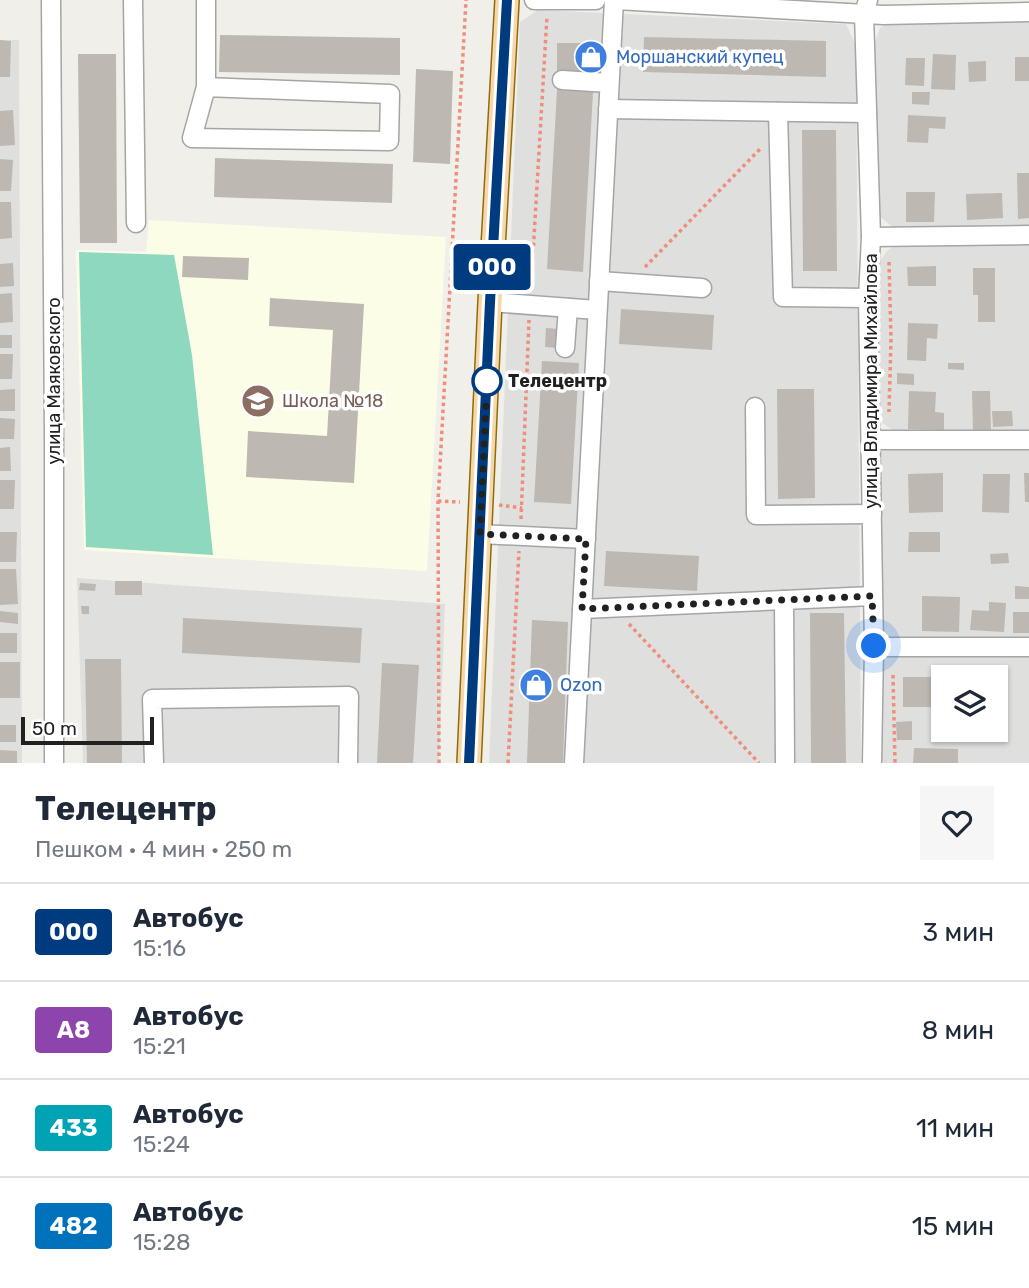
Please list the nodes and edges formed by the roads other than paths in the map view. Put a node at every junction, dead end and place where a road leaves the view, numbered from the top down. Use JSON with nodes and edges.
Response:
{"nodes":[{"id":1,"x":51,"y":0,"type":"edge"},
{"id":2,"x":133,"y":0,"type":"edge"},
{"id":3,"x":206,"y":0,"type":"edge"},
{"id":4,"x":506,"y":0,"type":"edge"},
{"id":5,"x":534,"y":0,"type":"edge"},
{"id":6,"x":596,"y":0,"type":"edge"},
{"id":7,"x":615,"y":0,"type":"edge"},
{"id":8,"x":548,"y":1,"type":"edge"},
{"id":9,"x":866,"y":7,"type":"edge"},
{"id":10,"x":1029,"y":12,"type":"edge"},
{"id":11,"x":562,"y":80,"type":"dead end"},
{"id":12,"x":609,"y":83,"type":"junction"},
{"id":13,"x":206,"y":87,"type":"junction"},
{"id":14,"x":608,"y":109,"type":"junction"},
{"id":15,"x":778,"y":111,"type":"junction"},
{"id":16,"x":867,"y":113,"type":"junction"},
{"id":17,"x":136,"y":223,"type":"dead end"},
{"id":18,"x":1029,"y":234,"type":"edge"},
{"id":19,"x":880,"y":237,"type":"junction"},
{"id":20,"x":599,"y":281,"type":"junction"},
{"id":21,"x":702,"y":288,"type":"dead end"},
{"id":22,"x":868,"y":298,"type":"junction"},
{"id":23,"x":490,"y":302,"type":"junction"},
{"id":24,"x":568,"y":308,"type":"junction"},
{"id":25,"x":597,"y":310,"type":"junction"},
{"id":26,"x":565,"y":348,"type":"dead end"},
{"id":27,"x":755,"y":407,"type":"dead end"},
{"id":28,"x":880,"y":440,"type":"junction"},
{"id":29,"x":1029,"y":440,"type":"edge"},
{"id":30,"x":872,"y":514,"type":"junction"},
{"id":31,"x":480,"y":534,"type":"junction"},
{"id":32,"x":586,"y":539,"type":"junction"},
{"id":33,"x":872,"y":596,"type":"junction"},
{"id":34,"x":784,"y":600,"type":"junction"},
{"id":35,"x":582,"y":609,"type":"junction"},
{"id":36,"x":874,"y":646,"type":"junction"},
{"id":37,"x":1029,"y":648,"type":"edge"},
{"id":38,"x":54,"y":763,"type":"edge"},
{"id":39,"x":154,"y":763,"type":"edge"},
{"id":40,"x":348,"y":763,"type":"edge"},
{"id":41,"x":469,"y":763,"type":"edge"},
{"id":42,"x":574,"y":763,"type":"edge"},
{"id":43,"x":785,"y":763,"type":"edge"},
{"id":44,"x":872,"y":763,"type":"edge"}],
"edges":[{"from":1,"to":38,"type":"street","name":"улица Маяковского"},
{"from":2,"to":17,"type":"street"},
{"from":3,"to":13,"type":"street"},
{"from":4,"to":23,"type":"main road"},
{"from":5,"to":8,"type":"street"},
{"from":6,"to":8,"type":"street"},
{"from":7,"to":9,"type":"street"},
{"from":7,"to":12,"type":"street"},
{"from":9,"to":10,"type":"street"},
{"from":9,"to":16,"type":"street","name":"улица Владимира Михайлова"},
{"from":11,"to":12,"type":"street"},
{"from":12,"to":14,"type":"street"},
{"from":13,"to":13,"type":"street"},
{"from":14,"to":15,"type":"street"},
{"from":14,"to":20,"type":"street"},
{"from":15,"to":16,"type":"street"},
{"from":15,"to":22,"type":"street"},
{"from":16,"to":19,"type":"street","name":"улица Владимира Михайлова"},
{"from":18,"to":19,"type":"street"},
{"from":19,"to":22,"type":"street","name":"улица Владимира Михайлова"},
{"from":20,"to":21,"type":"street"},
{"from":20,"to":25,"type":"street"},
{"from":22,"to":28,"type":"street","name":"улица Владимира Михайлова"},
{"from":23,"to":24,"type":"street"},
{"from":23,"to":31,"type":"main road"},
{"from":24,"to":25,"type":"street"},
{"from":24,"to":26,"type":"street"},
{"from":25,"to":32,"type":"street"},
{"from":27,"to":30,"type":"street"},
{"from":28,"to":29,"type":"street"},
{"from":28,"to":30,"type":"street","name":"улица Владимира Михайлова"},
{"from":30,"to":33,"type":"street","name":"улица Владимира Михайлова"},
{"from":31,"to":32,"type":"street"},
{"from":31,"to":41,"type":"main road"},
{"from":32,"to":35,"type":"street"},
{"from":33,"to":34,"type":"street"},
{"from":33,"to":36,"type":"street","name":"улица Владимира Михайлова"},
{"from":34,"to":35,"type":"street"},
{"from":34,"to":43,"type":"street"},
{"from":35,"to":42,"type":"street"},
{"from":36,"to":37,"type":"street"},
{"from":36,"to":44,"type":"street","name":"улица Владимира Михайлова"},
{"from":39,"to":40,"type":"street"}]}
